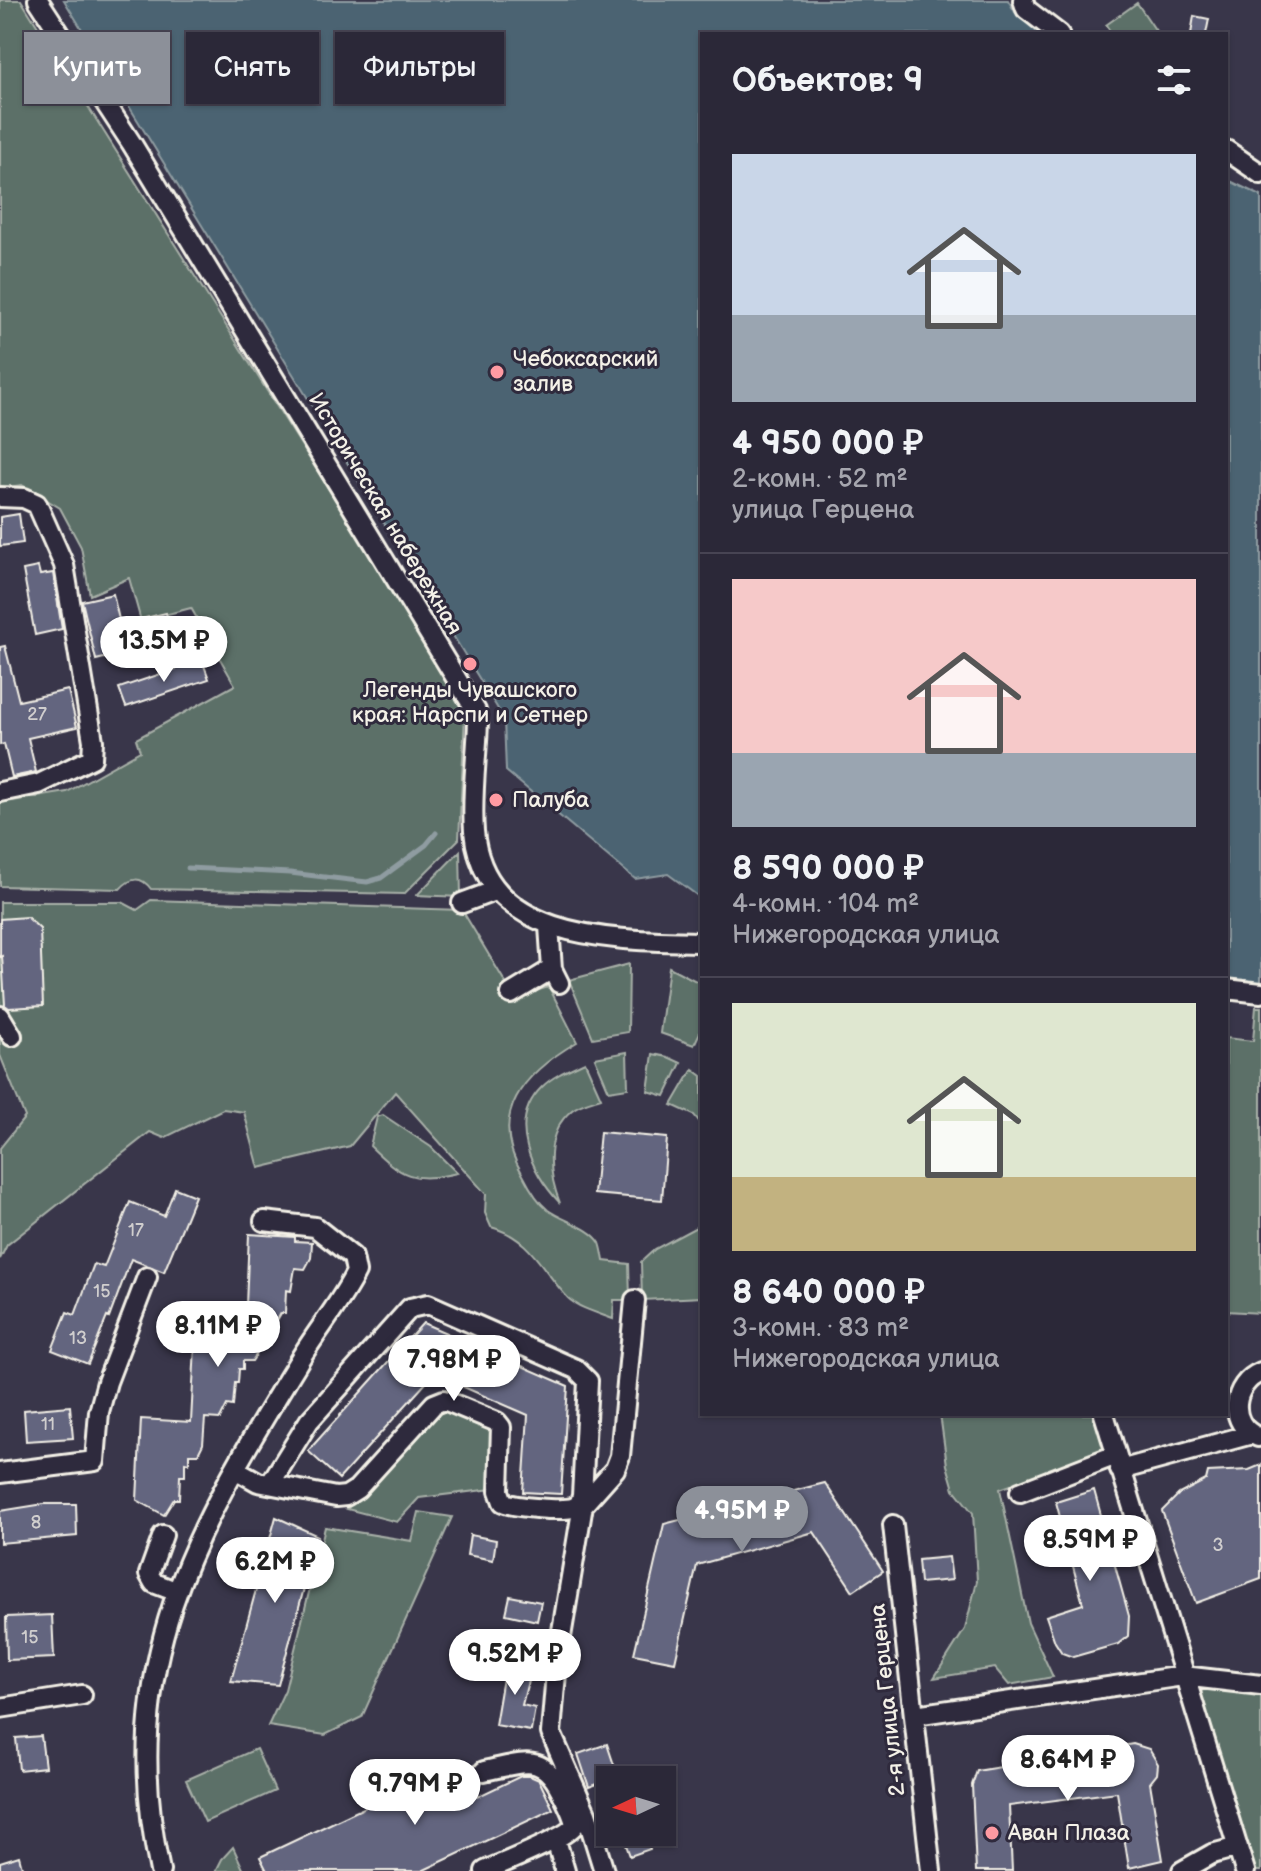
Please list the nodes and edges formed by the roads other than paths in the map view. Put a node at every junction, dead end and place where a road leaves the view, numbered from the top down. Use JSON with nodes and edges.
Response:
{"nodes":[{"id":1,"x":38,"y":0,"type":"edge"},
{"id":2,"x":1023,"y":0,"type":"edge"},
{"id":3,"x":1056,"y":32,"type":"edge"},
{"id":4,"x":1228,"y":151,"type":"edge"},
{"id":5,"x":1261,"y":174,"type":"edge"},
{"id":6,"x":0,"y":497,"type":"edge"},
{"id":7,"x":0,"y":792,"type":"edge"},
{"id":8,"x":497,"y":890,"type":"junction"},
{"id":9,"x":462,"y":903,"type":"dead end"},
{"id":10,"x":549,"y":926,"type":"junction"},
{"id":11,"x":700,"y":942,"type":"edge"},
{"id":12,"x":1228,"y":989,"type":"edge"},
{"id":13,"x":1254,"y":992,"type":"edge"},
{"id":14,"x":511,"y":994,"type":"dead end"},
{"id":15,"x":0,"y":1016,"type":"edge"},
{"id":16,"x":12,"y":1036,"type":"dead end"},
{"id":17,"x":264,"y":1221,"type":"dead end"},
{"id":18,"x":147,"y":1277,"type":"dead end"},
{"id":19,"x":635,"y":1300,"type":"dead end"},
{"id":20,"x":1261,"y":1372,"type":"edge"},
{"id":21,"x":1105,"y":1416,"type":"edge"},
{"id":22,"x":1256,"y":1436,"type":"edge"},
{"id":23,"x":1118,"y":1463,"type":"junction"},
{"id":24,"x":235,"y":1469,"type":"junction"},
{"id":25,"x":0,"y":1473,"type":"edge"},
{"id":26,"x":270,"y":1484,"type":"junction"},
{"id":27,"x":1020,"y":1492,"type":"dead end"},
{"id":28,"x":893,"y":1525,"type":"dead end"},
{"id":29,"x":163,"y":1535,"type":"dead end"},
{"id":30,"x":175,"y":1591,"type":"junction"},
{"id":31,"x":1183,"y":1676,"type":"junction"},
{"id":32,"x":1261,"y":1685,"type":"edge"},
{"id":33,"x":82,"y":1695,"type":"dead end"},
{"id":34,"x":0,"y":1708,"type":"edge"},
{"id":35,"x":915,"y":1715,"type":"junction"},
{"id":36,"x":484,"y":1771,"type":"dead end"},
{"id":37,"x":556,"y":1840,"type":"junction"},
{"id":38,"x":1238,"y":1847,"type":"junction"},
{"id":39,"x":160,"y":1871,"type":"edge"},
{"id":40,"x":485,"y":1871,"type":"edge"},
{"id":41,"x":565,"y":1871,"type":"edge"},
{"id":42,"x":604,"y":1871,"type":"edge"},
{"id":43,"x":931,"y":1871,"type":"edge"},
{"id":44,"x":1182,"y":1871,"type":"edge"},
{"id":45,"x":1245,"y":1871,"type":"edge"}],
"edges":[{"from":1,"to":8,"type":"street","name":"Историческая набережная"},
{"from":2,"to":3,"type":"street"},
{"from":4,"to":5,"type":"street"},
{"from":6,"to":7,"type":"street"},
{"from":8,"to":9,"type":"street"},
{"from":8,"to":10,"type":"street","name":"Историческая набережная"},
{"from":10,"to":11,"type":"street","name":"Историческая набережная"},
{"from":10,"to":14,"type":"street"},
{"from":12,"to":13,"type":"street"},
{"from":15,"to":16,"type":"street"},
{"from":17,"to":24,"type":"street"},
{"from":18,"to":25,"type":"street"},
{"from":19,"to":42,"type":"street"},
{"from":20,"to":22,"type":"street"},
{"from":21,"to":23,"type":"street"},
{"from":22,"to":23,"type":"street"},
{"from":23,"to":27,"type":"street"},
{"from":23,"to":31,"type":"street"},
{"from":24,"to":26,"type":"street"},
{"from":24,"to":30,"type":"street"},
{"from":26,"to":26,"type":"street"},
{"from":28,"to":35,"type":"street","name":"2-я улица Герцена"},
{"from":29,"to":30,"type":"street"},
{"from":30,"to":39,"type":"street"},
{"from":31,"to":32,"type":"street"},
{"from":31,"to":35,"type":"street"},
{"from":31,"to":38,"type":"street"},
{"from":33,"to":34,"type":"street"},
{"from":35,"to":43,"type":"street","name":"2-я улица Герцена"},
{"from":36,"to":37,"type":"street"},
{"from":37,"to":40,"type":"street"},
{"from":37,"to":41,"type":"street"},
{"from":38,"to":44,"type":"street"},
{"from":38,"to":45,"type":"street"}]}
